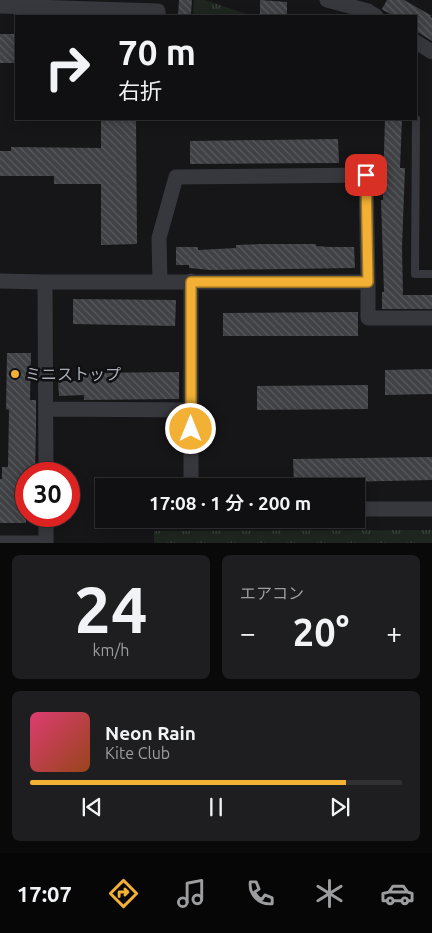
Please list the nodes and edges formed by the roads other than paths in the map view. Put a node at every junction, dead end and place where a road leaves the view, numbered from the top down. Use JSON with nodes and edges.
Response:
{"nodes":[{"id":1,"x":327,"y":0,"type":"edge"},
{"id":2,"x":96,"y":5,"type":"edge"},
{"id":3,"x":0,"y":6,"type":"edge"},
{"id":4,"x":345,"y":10,"type":"edge"},
{"id":5,"x":158,"y":15,"type":"edge"},
{"id":6,"x":374,"y":15,"type":"edge"},
{"id":7,"x":417,"y":43,"type":"edge"},
{"id":8,"x":432,"y":52,"type":"edge"},
{"id":9,"x":416,"y":120,"type":"edge"},
{"id":10,"x":432,"y":274,"type":"edge"},
{"id":11,"x":0,"y":281,"type":"edge"},
{"id":12,"x":46,"y":282,"type":"junction"},
{"id":13,"x":160,"y":282,"type":"junction"},
{"id":14,"x":191,"y":282,"type":"junction"},
{"id":15,"x":368,"y":282,"type":"junction"},
{"id":16,"x":432,"y":318,"type":"edge"},
{"id":17,"x":46,"y":409,"type":"junction"},
{"id":18,"x":191,"y":410,"type":"junction"},
{"id":19,"x":46,"y":462,"type":"edge"},
{"id":20,"x":191,"y":478,"type":"edge"},
{"id":21,"x":432,"y":509,"type":"edge"},
{"id":22,"x":365,"y":510,"type":"edge"},
{"id":23,"x":46,"y":527,"type":"edge"},
{"id":24,"x":0,"y":542,"type":"edge"},
{"id":25,"x":46,"y":543,"type":"edge"}],
"edges":[{"from":1,"to":4,"type":"street"},
{"from":2,"to":3,"type":"street"},
{"from":2,"to":5,"type":"street"},
{"from":4,"to":6,"type":"street"},
{"from":7,"to":8,"type":"street"},
{"from":9,"to":10,"type":"lane"},
{"from":11,"to":12,"type":"street"},
{"from":12,"to":13,"type":"street"},
{"from":12,"to":17,"type":"street"},
{"from":13,"to":14,"type":"street"},
{"from":13,"to":15,"type":"street"},
{"from":14,"to":15,"type":"street"},
{"from":14,"to":18,"type":"street"},
{"from":15,"to":16,"type":"street"},
{"from":17,"to":18,"type":"street"},
{"from":17,"to":19,"type":"street"},
{"from":18,"to":20,"type":"street"},
{"from":21,"to":22,"type":"street"},
{"from":23,"to":25,"type":"street"},
{"from":24,"to":25,"type":"street"}]}
